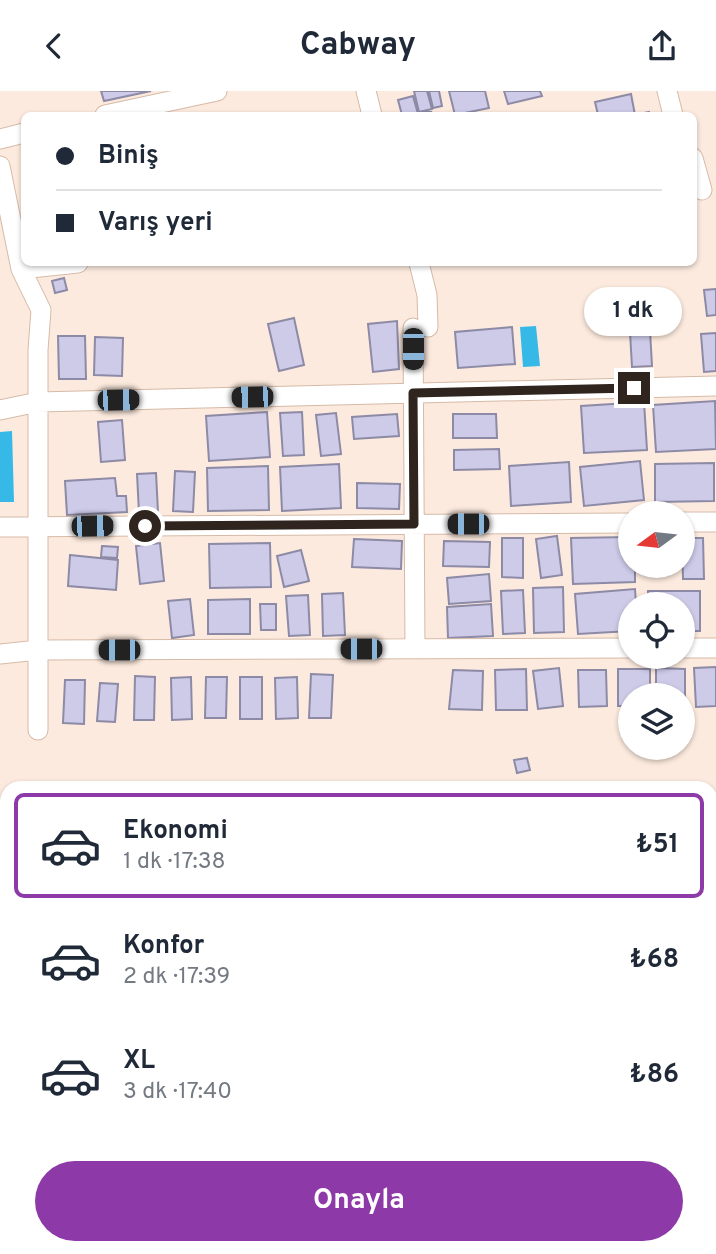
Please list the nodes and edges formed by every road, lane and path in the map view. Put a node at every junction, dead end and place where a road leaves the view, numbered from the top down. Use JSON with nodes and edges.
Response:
{"nodes":[{"id":1,"x":217,"y":91,"type":"edge"},
{"id":2,"x":366,"y":91,"type":"edge"},
{"id":3,"x":667,"y":91,"type":"edge"},
{"id":4,"x":120,"y":112,"type":"edge"},
{"id":5,"x":371,"y":112,"type":"edge"},
{"id":6,"x":672,"y":112,"type":"edge"},
{"id":7,"x":21,"y":134,"type":"edge"},
{"id":8,"x":0,"y":139,"type":"edge"},
{"id":9,"x":0,"y":166,"type":"edge"},
{"id":10,"x":697,"y":172,"type":"edge"},
{"id":11,"x":702,"y":190,"type":"dead end"},
{"id":12,"x":44,"y":266,"type":"edge"},
{"id":13,"x":420,"y":266,"type":"edge"},
{"id":14,"x":21,"y":268,"type":"junction"},
{"id":15,"x":716,"y":386,"type":"edge"},
{"id":16,"x":413,"y":393,"type":"junction"},
{"id":17,"x":38,"y":402,"type":"junction"},
{"id":18,"x":0,"y":410,"type":"edge"},
{"id":19,"x":695,"y":522,"type":"edge"},
{"id":20,"x":716,"y":522,"type":"edge"},
{"id":21,"x":618,"y":523,"type":"edge"},
{"id":22,"x":414,"y":524,"type":"junction"},
{"id":23,"x":0,"y":527,"type":"edge"},
{"id":24,"x":38,"y":527,"type":"junction"},
{"id":25,"x":695,"y":648,"type":"edge"},
{"id":26,"x":716,"y":648,"type":"edge"},
{"id":27,"x":415,"y":649,"type":"junction"},
{"id":28,"x":618,"y":649,"type":"edge"},
{"id":29,"x":38,"y":650,"type":"junction"},
{"id":30,"x":0,"y":654,"type":"edge"},
{"id":31,"x":38,"y":730,"type":"dead end"}],
"edges":[{"from":1,"to":4,"type":"street"},
{"from":2,"to":5,"type":"street"},
{"from":3,"to":6,"type":"street"},
{"from":7,"to":8,"type":"street"},
{"from":9,"to":14,"type":"street"},
{"from":10,"to":11,"type":"street"},
{"from":12,"to":14,"type":"street"},
{"from":13,"to":16,"type":"street"},
{"from":14,"to":17,"type":"street"},
{"from":15,"to":16,"type":"street"},
{"from":16,"to":17,"type":"street"},
{"from":16,"to":22,"type":"street"},
{"from":17,"to":18,"type":"street"},
{"from":17,"to":24,"type":"street"},
{"from":19,"to":20,"type":"street"},
{"from":21,"to":22,"type":"street"},
{"from":22,"to":24,"type":"street"},
{"from":22,"to":27,"type":"street"},
{"from":23,"to":24,"type":"street"},
{"from":24,"to":29,"type":"street"},
{"from":25,"to":26,"type":"street"},
{"from":27,"to":28,"type":"street"},
{"from":27,"to":29,"type":"street"},
{"from":29,"to":30,"type":"street"},
{"from":29,"to":31,"type":"street"}]}
